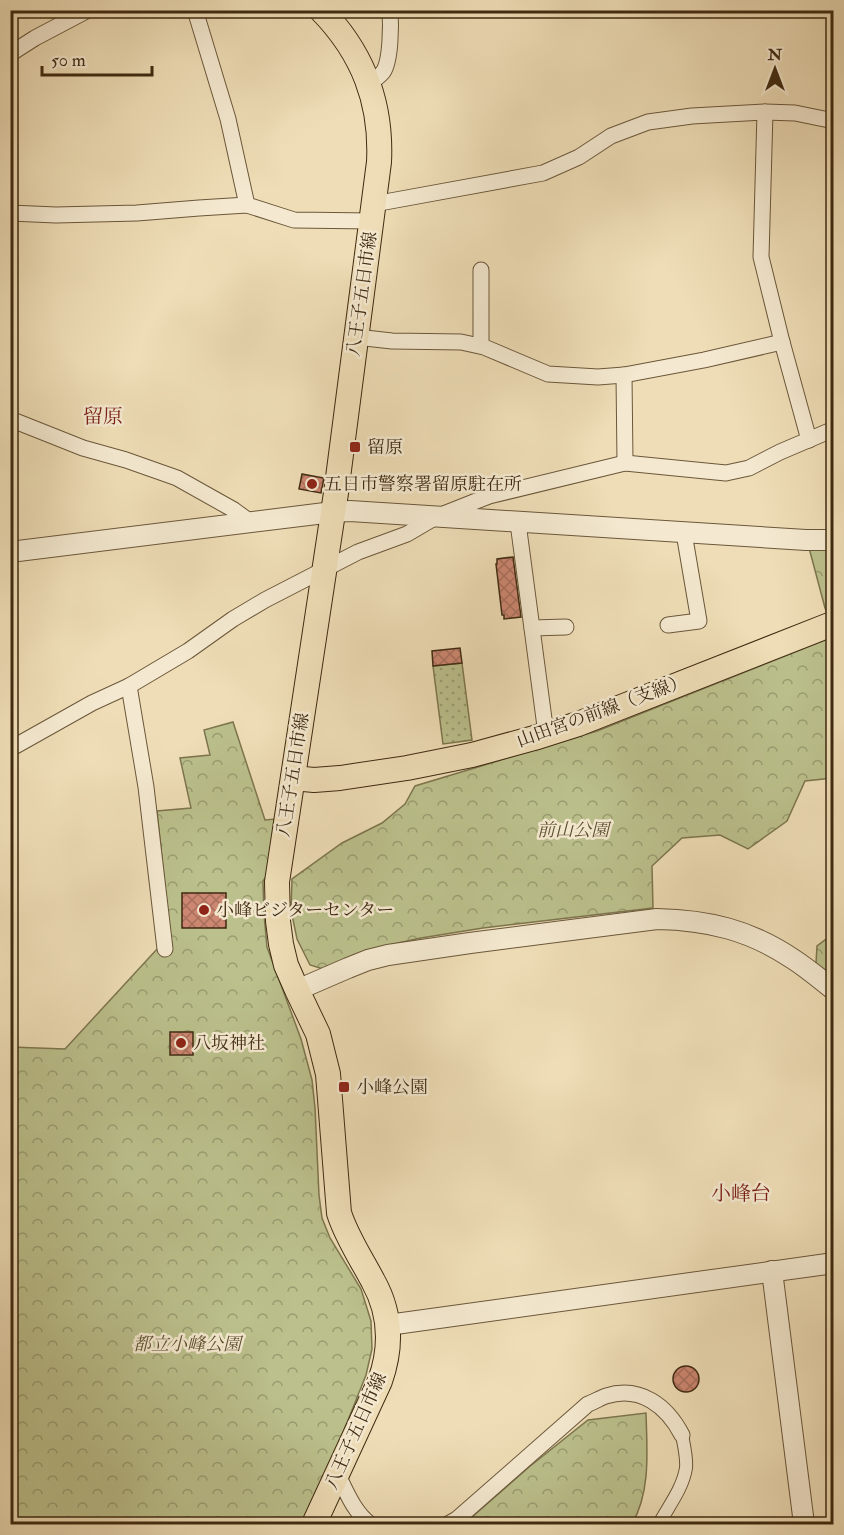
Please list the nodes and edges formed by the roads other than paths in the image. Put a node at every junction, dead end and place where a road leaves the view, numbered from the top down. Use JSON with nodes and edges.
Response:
{"nodes":[{"id":1,"x":88,"y":10,"type":"edge"},
{"id":2,"x":195,"y":10,"type":"edge"},
{"id":3,"x":321,"y":10,"type":"edge"},
{"id":4,"x":390,"y":10,"type":"edge"},
{"id":5,"x":400,"y":10,"type":"edge"},
{"id":6,"x":390,"y":43,"type":"junction"},
{"id":7,"x":10,"y":54,"type":"edge"},
{"id":8,"x":369,"y":84,"type":"junction"},
{"id":9,"x":765,"y":112,"type":"junction"},
{"id":10,"x":834,"y":121,"type":"edge"},
{"id":11,"x":247,"y":206,"type":"junction"},
{"id":12,"x":373,"y":212,"type":"junction"},
{"id":13,"x":10,"y":213,"type":"edge"},
{"id":14,"x":481,"y":270,"type":"dead end"},
{"id":15,"x":356,"y":337,"type":"junction"},
{"id":16,"x":782,"y":342,"type":"junction"},
{"id":17,"x":481,"y":346,"type":"junction"},
{"id":18,"x":624,"y":375,"type":"junction"},
{"id":19,"x":10,"y":418,"type":"edge"},
{"id":20,"x":834,"y":429,"type":"edge"},
{"id":21,"x":809,"y":440,"type":"junction"},
{"id":22,"x":626,"y":463,"type":"junction"},
{"id":23,"x":497,"y":494,"type":"junction"},
{"id":24,"x":333,"y":512,"type":"junction"},
{"id":25,"x":436,"y":517,"type":"junction"},
{"id":26,"x":249,"y":521,"type":"junction"},
{"id":27,"x":509,"y":522,"type":"junction"},
{"id":28,"x":684,"y":533,"type":"junction"},
{"id":29,"x":834,"y":540,"type":"edge"},
{"id":30,"x":10,"y":552,"type":"edge"},
{"id":31,"x":324,"y":569,"type":"junction"},
{"id":32,"x":832,"y":624,"type":"dead end"},
{"id":33,"x":668,"y":625,"type":"dead end"},
{"id":34,"x":566,"y":627,"type":"dead end"},
{"id":35,"x":532,"y":628,"type":"junction"},
{"id":36,"x":129,"y":686,"type":"junction"},
{"id":37,"x":546,"y":734,"type":"junction"},
{"id":38,"x":10,"y":749,"type":"edge"},
{"id":39,"x":293,"y":778,"type":"junction"},
{"id":40,"x":165,"y":949,"type":"dead end"},
{"id":41,"x":297,"y":990,"type":"junction"},
{"id":42,"x":834,"y":990,"type":"edge"},
{"id":43,"x":834,"y":1263,"type":"edge"},
{"id":44,"x":772,"y":1271,"type":"junction"},
{"id":45,"x":388,"y":1325,"type":"junction"},
{"id":46,"x":682,"y":1435,"type":"joint"},
{"id":47,"x":337,"y":1473,"type":"junction"},
{"id":48,"x":314,"y":1524,"type":"edge"},
{"id":49,"x":370,"y":1524,"type":"edge"},
{"id":50,"x":448,"y":1524,"type":"edge"},
{"id":51,"x":659,"y":1524,"type":"edge"},
{"id":52,"x":804,"y":1524,"type":"edge"}],
"edges":[{"from":1,"to":7,"type":"street"},
{"from":2,"to":11,"type":"street"},
{"from":3,"to":8,"type":"main road","name":"八王子五日市線"},
{"from":4,"to":6,"type":"street"},
{"from":5,"to":6,"type":"street"},
{"from":6,"to":8,"type":"street"},
{"from":8,"to":12,"type":"main road","name":"八王子五日市線"},
{"from":9,"to":10,"type":"street"},
{"from":9,"to":12,"type":"street"},
{"from":9,"to":16,"type":"street"},
{"from":11,"to":12,"type":"street"},
{"from":11,"to":13,"type":"street"},
{"from":12,"to":15,"type":"main road","name":"八王子五日市線"},
{"from":14,"to":17,"type":"street"},
{"from":15,"to":17,"type":"street"},
{"from":15,"to":24,"type":"main road","name":"八王子五日市線"},
{"from":16,"to":18,"type":"street"},
{"from":16,"to":21,"type":"street"},
{"from":17,"to":18,"type":"street"},
{"from":18,"to":22,"type":"street"},
{"from":19,"to":26,"type":"street"},
{"from":20,"to":21,"type":"street"},
{"from":21,"to":22,"type":"street"},
{"from":22,"to":23,"type":"street"},
{"from":23,"to":25,"type":"street"},
{"from":23,"to":27,"type":"street"},
{"from":24,"to":25,"type":"street"},
{"from":24,"to":26,"type":"street"},
{"from":24,"to":31,"type":"main road","name":"八王子五日市線"},
{"from":25,"to":27,"type":"street"},
{"from":25,"to":31,"type":"street"},
{"from":26,"to":30,"type":"street"},
{"from":27,"to":28,"type":"street"},
{"from":27,"to":35,"type":"street"},
{"from":28,"to":29,"type":"street"},
{"from":28,"to":33,"type":"street"},
{"from":31,"to":36,"type":"street"},
{"from":31,"to":39,"type":"main road","name":"八王子五日市線"},
{"from":32,"to":37,"type":"main road","name":"山田宮の前線（支線）"},
{"from":34,"to":35,"type":"street"},
{"from":35,"to":37,"type":"street"},
{"from":36,"to":38,"type":"street"},
{"from":36,"to":40,"type":"street"},
{"from":37,"to":39,"type":"main road","name":"山田宮の前線（支線）"},
{"from":39,"to":41,"type":"main road","name":"八王子五日市線"},
{"from":41,"to":42,"type":"street"},
{"from":41,"to":45,"type":"main road","name":"八王子五日市線"},
{"from":43,"to":44,"type":"street"},
{"from":44,"to":45,"type":"street"},
{"from":44,"to":52,"type":"street"},
{"from":45,"to":47,"type":"main road","name":"八王子五日市線"},
{"from":46,"to":50,"type":"street"},
{"from":46,"to":51,"type":"street"},
{"from":47,"to":48,"type":"main road","name":"八王子五日市線"},
{"from":47,"to":49,"type":"street"}]}
